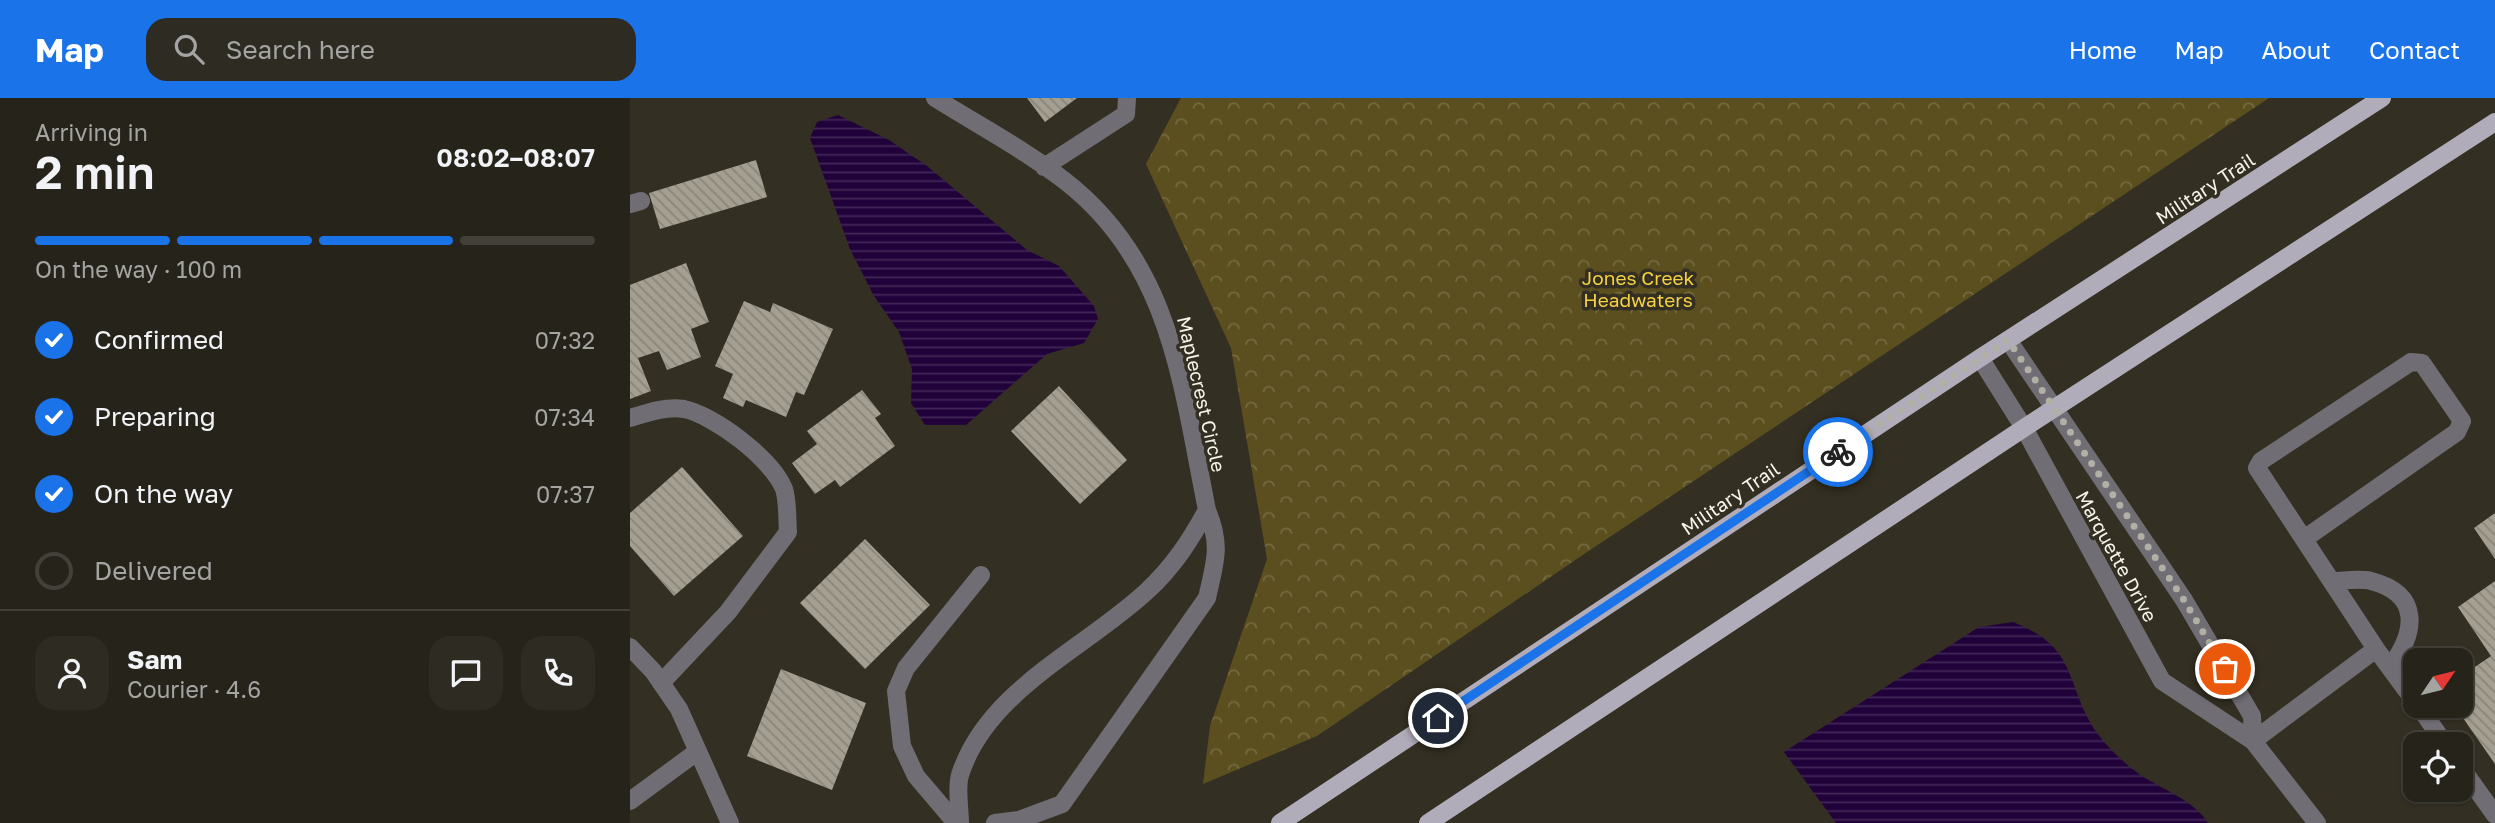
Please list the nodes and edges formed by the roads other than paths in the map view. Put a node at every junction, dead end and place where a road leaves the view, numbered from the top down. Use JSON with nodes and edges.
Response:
{"nodes":[{"id":1,"x":934,"y":98,"type":"edge"},
{"id":2,"x":1128,"y":98,"type":"edge"},
{"id":3,"x":2382,"y":98,"type":"edge"},
{"id":4,"x":2495,"y":122,"type":"edge"},
{"id":5,"x":1044,"y":167,"type":"junction"},
{"id":6,"x":2008,"y":340,"type":"junction"},
{"id":7,"x":1980,"y":358,"type":"junction"},
{"id":8,"x":2055,"y":408,"type":"junction"},
{"id":9,"x":630,"y":418,"type":"edge"},
{"id":10,"x":2024,"y":428,"type":"junction"},
{"id":11,"x":1207,"y":510,"type":"junction"},
{"id":12,"x":2304,"y":538,"type":"junction"},
{"id":13,"x":981,"y":575,"type":"dead end"},
{"id":14,"x":2332,"y":581,"type":"junction"},
{"id":15,"x":630,"y":647,"type":"edge"},
{"id":16,"x":2376,"y":649,"type":"junction"},
{"id":17,"x":2390,"y":667,"type":"junction"},
{"id":18,"x":661,"y":683,"type":"junction"},
{"id":19,"x":2403,"y":685,"type":"edge"},
{"id":20,"x":2253,"y":741,"type":"junction"},
{"id":21,"x":698,"y":751,"type":"junction"},
{"id":22,"x":2473,"y":784,"type":"edge"},
{"id":23,"x":630,"y":802,"type":"edge"},
{"id":24,"x":2495,"y":814,"type":"edge"},
{"id":25,"x":1020,"y":821,"type":"edge"},
{"id":26,"x":730,"y":823,"type":"edge"},
{"id":27,"x":958,"y":823,"type":"edge"},
{"id":28,"x":995,"y":823,"type":"edge"},
{"id":29,"x":1280,"y":823,"type":"edge"},
{"id":30,"x":1427,"y":823,"type":"edge"},
{"id":31,"x":2317,"y":823,"type":"edge"}],
"edges":[{"from":1,"to":5,"type":"street","name":"Maplecrest Circle"},
{"from":2,"to":5,"type":"street"},
{"from":3,"to":6,"type":"main road","name":"Military Trail"},
{"from":4,"to":8,"type":"main road"},
{"from":5,"to":11,"type":"street","name":"Maplecrest Circle"},
{"from":6,"to":7,"type":"main road","name":"Military Trail"},
{"from":6,"to":8,"type":"street","name":"Marquette Drive"},
{"from":7,"to":10,"type":"street","name":"Marquette Drive"},
{"from":7,"to":29,"type":"main road","name":"Military Trail"},
{"from":8,"to":10,"type":"main road"},
{"from":8,"to":20,"type":"street","name":"Marquette Drive"},
{"from":9,"to":18,"type":"street"},
{"from":10,"to":20,"type":"street","name":"Marquette Drive"},
{"from":10,"to":30,"type":"main road"},
{"from":11,"to":25,"type":"street","name":"Maplecrest Circle"},
{"from":11,"to":27,"type":"street"},
{"from":12,"to":12,"type":"street"},
{"from":12,"to":14,"type":"street"},
{"from":13,"to":27,"type":"street"},
{"from":14,"to":16,"type":"street"},
{"from":14,"to":17,"type":"street"},
{"from":15,"to":18,"type":"street"},
{"from":16,"to":17,"type":"street"},
{"from":16,"to":20,"type":"street"},
{"from":17,"to":19,"type":"street"},
{"from":18,"to":21,"type":"street"},
{"from":20,"to":31,"type":"street","name":"Marquette Drive"},
{"from":21,"to":23,"type":"street"},
{"from":21,"to":26,"type":"street"},
{"from":22,"to":24,"type":"street"},
{"from":25,"to":28,"type":"street","name":"Maplecrest Circle"}]}
